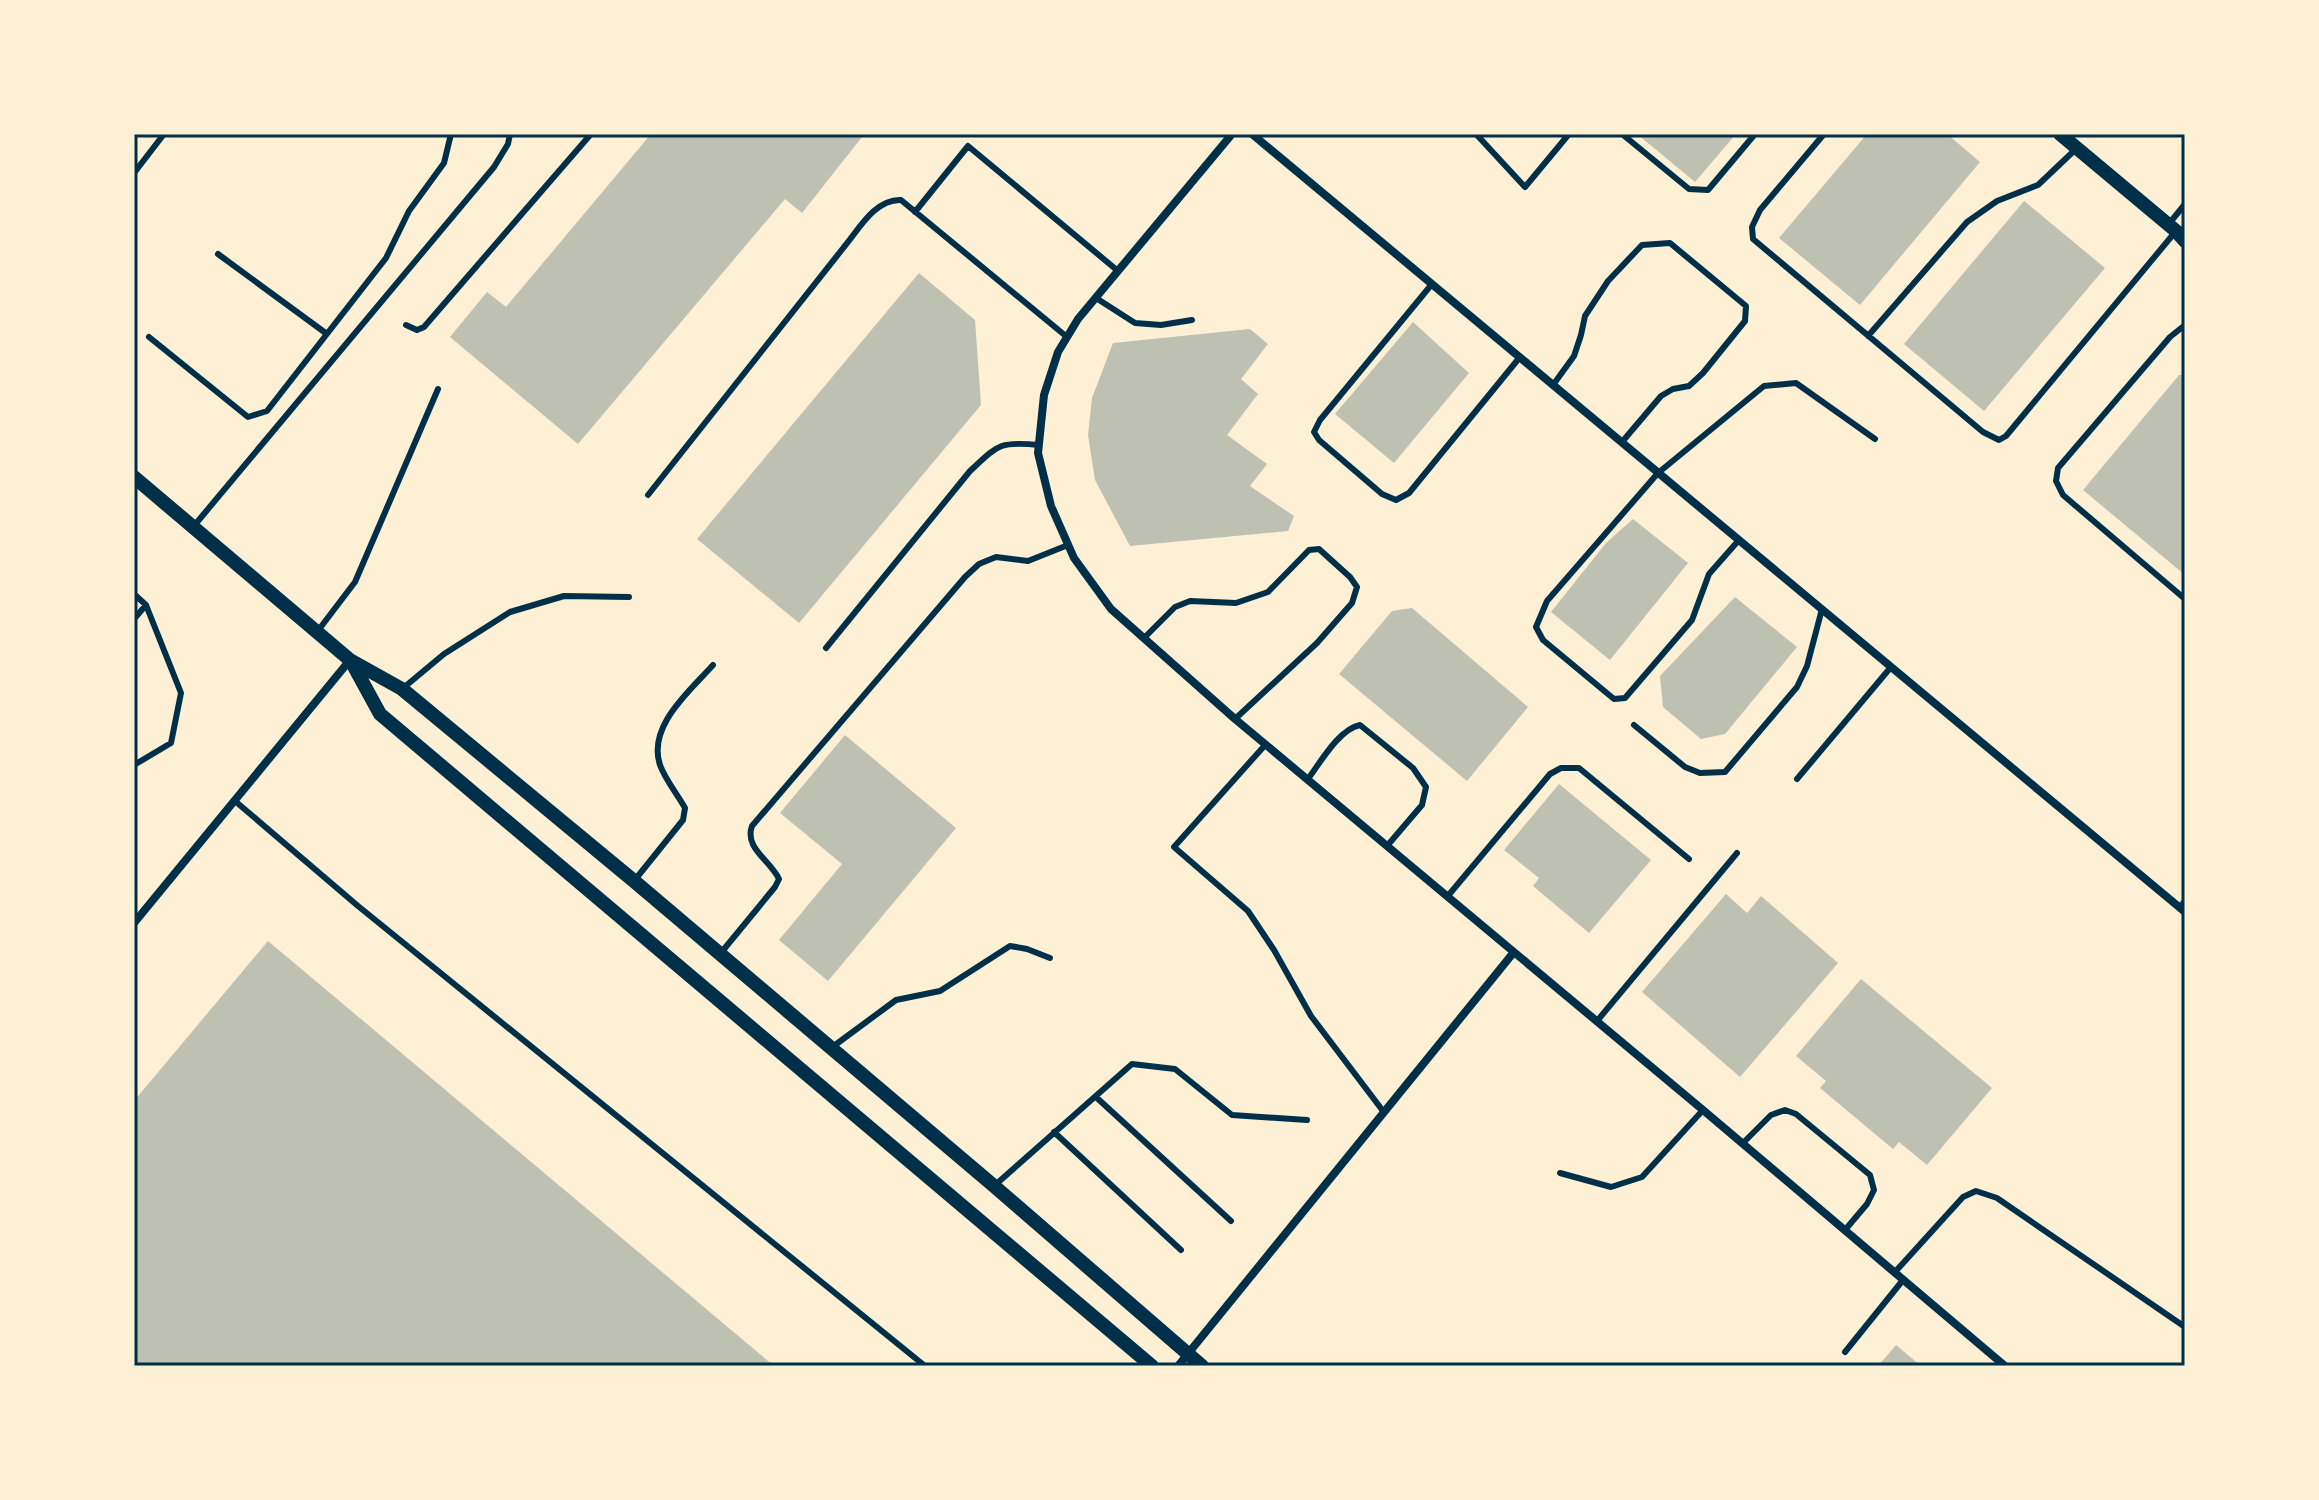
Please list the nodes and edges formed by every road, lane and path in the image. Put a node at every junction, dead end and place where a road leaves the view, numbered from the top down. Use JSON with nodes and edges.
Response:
{"nodes":[{"id":1,"x":164,"y":134,"type":"edge"},
{"id":2,"x":451,"y":134,"type":"edge"},
{"id":3,"x":510,"y":134,"type":"edge"},
{"id":4,"x":591,"y":134,"type":"edge"},
{"id":5,"x":1232,"y":134,"type":"edge"},
{"id":6,"x":1252,"y":134,"type":"edge"},
{"id":7,"x":1476,"y":134,"type":"edge"},
{"id":8,"x":1569,"y":134,"type":"edge"},
{"id":9,"x":1622,"y":134,"type":"edge"},
{"id":10,"x":1755,"y":134,"type":"edge"},
{"id":11,"x":1824,"y":134,"type":"edge"},
{"id":12,"x":2060,"y":134,"type":"edge"},
{"id":13,"x":2077,"y":148,"type":"junction"},
{"id":14,"x":134,"y":173,"type":"edge"},
{"id":15,"x":2185,"y":204,"type":"edge"},
{"id":16,"x":915,"y":212,"type":"junction"},
{"id":17,"x":2176,"y":232,"type":"edge"},
{"id":18,"x":218,"y":254,"type":"dead end"},
{"id":19,"x":1118,"y":271,"type":"junction"},
{"id":20,"x":1432,"y":284,"type":"junction"},
{"id":21,"x":1096,"y":298,"type":"junction"},
{"id":22,"x":1192,"y":320,"type":"dead end"},
{"id":23,"x":406,"y":325,"type":"dead end"},
{"id":24,"x":2185,"y":325,"type":"edge"},
{"id":25,"x":327,"y":334,"type":"junction"},
{"id":26,"x":1868,"y":336,"type":"junction"},
{"id":27,"x":149,"y":337,"type":"dead end"},
{"id":28,"x":1067,"y":337,"type":"junction"},
{"id":29,"x":1520,"y":357,"type":"junction"},
{"id":30,"x":1553,"y":385,"type":"junction"},
{"id":31,"x":438,"y":389,"type":"dead end"},
{"id":32,"x":1875,"y":439,"type":"dead end"},
{"id":33,"x":1622,"y":442,"type":"junction"},
{"id":34,"x":1039,"y":445,"type":"junction"},
{"id":35,"x":1658,"y":473,"type":"junction"},
{"id":36,"x":134,"y":477,"type":"edge"},
{"id":37,"x":648,"y":495,"type":"dead end"},
{"id":38,"x":193,"y":527,"type":"junction"},
{"id":39,"x":1739,"y":540,"type":"junction"},
{"id":40,"x":1068,"y":545,"type":"junction"},
{"id":41,"x":134,"y":594,"type":"edge"},
{"id":42,"x":629,"y":597,"type":"dead end"},
{"id":43,"x":2185,"y":599,"type":"edge"},
{"id":44,"x":146,"y":605,"type":"junction"},
{"id":45,"x":1822,"y":609,"type":"junction"},
{"id":46,"x":134,"y":619,"type":"edge"},
{"id":47,"x":317,"y":632,"type":"junction"},
{"id":48,"x":1145,"y":637,"type":"junction"},
{"id":49,"x":826,"y":648,"type":"dead end"},
{"id":50,"x":350,"y":660,"type":"junction"},
{"id":51,"x":713,"y":665,"type":"dead end"},
{"id":52,"x":1891,"y":667,"type":"junction"},
{"id":53,"x":402,"y":689,"type":"junction"},
{"id":54,"x":1235,"y":719,"type":"junction"},
{"id":55,"x":1634,"y":725,"type":"dead end"},
{"id":56,"x":1266,"y":744,"type":"junction"},
{"id":57,"x":134,"y":765,"type":"edge"},
{"id":58,"x":1308,"y":779,"type":"junction"},
{"id":59,"x":1797,"y":779,"type":"dead end"},
{"id":60,"x":235,"y":801,"type":"junction"},
{"id":61,"x":1387,"y":846,"type":"junction"},
{"id":62,"x":1737,"y":853,"type":"dead end"},
{"id":63,"x":1689,"y":859,"type":"dead end"},
{"id":64,"x":634,"y":881,"type":"junction"},
{"id":65,"x":1447,"y":897,"type":"junction"},
{"id":66,"x":2183,"y":907,"type":"edge"},
{"id":67,"x":134,"y":923,"type":"edge"},
{"id":68,"x":1514,"y":952,"type":"junction"},
{"id":69,"x":720,"y":954,"type":"junction"},
{"id":70,"x":1050,"y":958,"type":"dead end"},
{"id":71,"x":1597,"y":1021,"type":"junction"},
{"id":72,"x":831,"y":1048,"type":"junction"},
{"id":73,"x":1097,"y":1098,"type":"junction"},
{"id":74,"x":1703,"y":1110,"type":"junction"},
{"id":75,"x":1383,"y":1111,"type":"junction"},
{"id":76,"x":1307,"y":1120,"type":"dead end"},
{"id":77,"x":1054,"y":1132,"type":"junction"},
{"id":78,"x":1743,"y":1143,"type":"junction"},
{"id":79,"x":1560,"y":1173,"type":"dead end"},
{"id":80,"x":994,"y":1186,"type":"junction"},
{"id":81,"x":1231,"y":1221,"type":"dead end"},
{"id":82,"x":1845,"y":1230,"type":"junction"},
{"id":83,"x":1181,"y":1250,"type":"dead end"},
{"id":84,"x":1895,"y":1272,"type":"junction"},
{"id":85,"x":1903,"y":1280,"type":"junction"},
{"id":86,"x":2185,"y":1327,"type":"edge"},
{"id":87,"x":1845,"y":1352,"type":"dead end"},
{"id":88,"x":1188,"y":1354,"type":"junction"},
{"id":89,"x":925,"y":1366,"type":"edge"},
{"id":90,"x":1152,"y":1366,"type":"edge"},
{"id":91,"x":1178,"y":1366,"type":"edge"},
{"id":92,"x":1202,"y":1366,"type":"edge"},
{"id":93,"x":2005,"y":1366,"type":"edge"}],
"edges":[{"from":1,"to":14,"type":"lane"},
{"from":2,"to":25,"type":"lane"},
{"from":3,"to":38,"type":"lane"},
{"from":4,"to":23,"type":"lane"},
{"from":5,"to":19,"type":"street"},
{"from":6,"to":20,"type":"street"},
{"from":7,"to":8,"type":"lane"},
{"from":9,"to":10,"type":"lane"},
{"from":11,"to":26,"type":"lane"},
{"from":12,"to":13,"type":"street"},
{"from":13,"to":17,"type":"street"},
{"from":13,"to":26,"type":"lane"},
{"from":15,"to":17,"type":"lane"},
{"from":16,"to":19,"type":"lane"},
{"from":16,"to":28,"type":"lane"},
{"from":16,"to":37,"type":"lane"},
{"from":17,"to":26,"type":"lane"},
{"from":18,"to":25,"type":"lane"},
{"from":19,"to":21,"type":"street"},
{"from":20,"to":29,"type":"street"},
{"from":20,"to":29,"type":"lane"},
{"from":21,"to":22,"type":"lane"},
{"from":21,"to":28,"type":"street"},
{"from":24,"to":43,"type":"lane"},
{"from":25,"to":27,"type":"lane"},
{"from":28,"to":34,"type":"street"},
{"from":29,"to":30,"type":"street"},
{"from":30,"to":33,"type":"street"},
{"from":30,"to":33,"type":"lane"},
{"from":31,"to":47,"type":"lane"},
{"from":32,"to":35,"type":"lane"},
{"from":33,"to":35,"type":"street"},
{"from":34,"to":40,"type":"street"},
{"from":34,"to":49,"type":"lane"},
{"from":35,"to":39,"type":"street"},
{"from":35,"to":39,"type":"lane"},
{"from":36,"to":38,"type":"street"},
{"from":38,"to":47,"type":"street"},
{"from":39,"to":45,"type":"street"},
{"from":40,"to":48,"type":"street"},
{"from":40,"to":69,"type":"lane"},
{"from":41,"to":44,"type":"lane"},
{"from":42,"to":53,"type":"lane"},
{"from":44,"to":46,"type":"lane"},
{"from":44,"to":57,"type":"lane"},
{"from":45,"to":52,"type":"street"},
{"from":45,"to":55,"type":"lane"},
{"from":47,"to":50,"type":"street"},
{"from":48,"to":54,"type":"street"},
{"from":48,"to":54,"type":"lane"},
{"from":50,"to":53,"type":"street"},
{"from":50,"to":60,"type":"street"},
{"from":50,"to":90,"type":"street"},
{"from":51,"to":64,"type":"lane"},
{"from":52,"to":59,"type":"lane"},
{"from":52,"to":66,"type":"street"},
{"from":53,"to":64,"type":"street"},
{"from":54,"to":56,"type":"street"},
{"from":56,"to":58,"type":"street"},
{"from":56,"to":75,"type":"lane"},
{"from":58,"to":61,"type":"street"},
{"from":58,"to":61,"type":"lane"},
{"from":60,"to":67,"type":"street"},
{"from":60,"to":89,"type":"lane"},
{"from":61,"to":65,"type":"street"},
{"from":62,"to":71,"type":"lane"},
{"from":63,"to":65,"type":"lane"},
{"from":64,"to":69,"type":"street"},
{"from":65,"to":68,"type":"street"},
{"from":68,"to":71,"type":"street"},
{"from":68,"to":75,"type":"street"},
{"from":69,"to":72,"type":"street"},
{"from":70,"to":72,"type":"lane"},
{"from":71,"to":74,"type":"street"},
{"from":72,"to":80,"type":"street"},
{"from":73,"to":76,"type":"lane"},
{"from":73,"to":77,"type":"lane"},
{"from":73,"to":81,"type":"lane"},
{"from":74,"to":78,"type":"street"},
{"from":74,"to":79,"type":"lane"},
{"from":75,"to":88,"type":"street"},
{"from":77,"to":80,"type":"lane"},
{"from":77,"to":83,"type":"lane"},
{"from":78,"to":82,"type":"street"},
{"from":78,"to":82,"type":"lane"},
{"from":80,"to":88,"type":"street"},
{"from":82,"to":84,"type":"street"},
{"from":84,"to":85,"type":"street"},
{"from":84,"to":86,"type":"lane"},
{"from":85,"to":87,"type":"lane"},
{"from":85,"to":93,"type":"street"},
{"from":88,"to":91,"type":"street"},
{"from":88,"to":92,"type":"street"}]}
